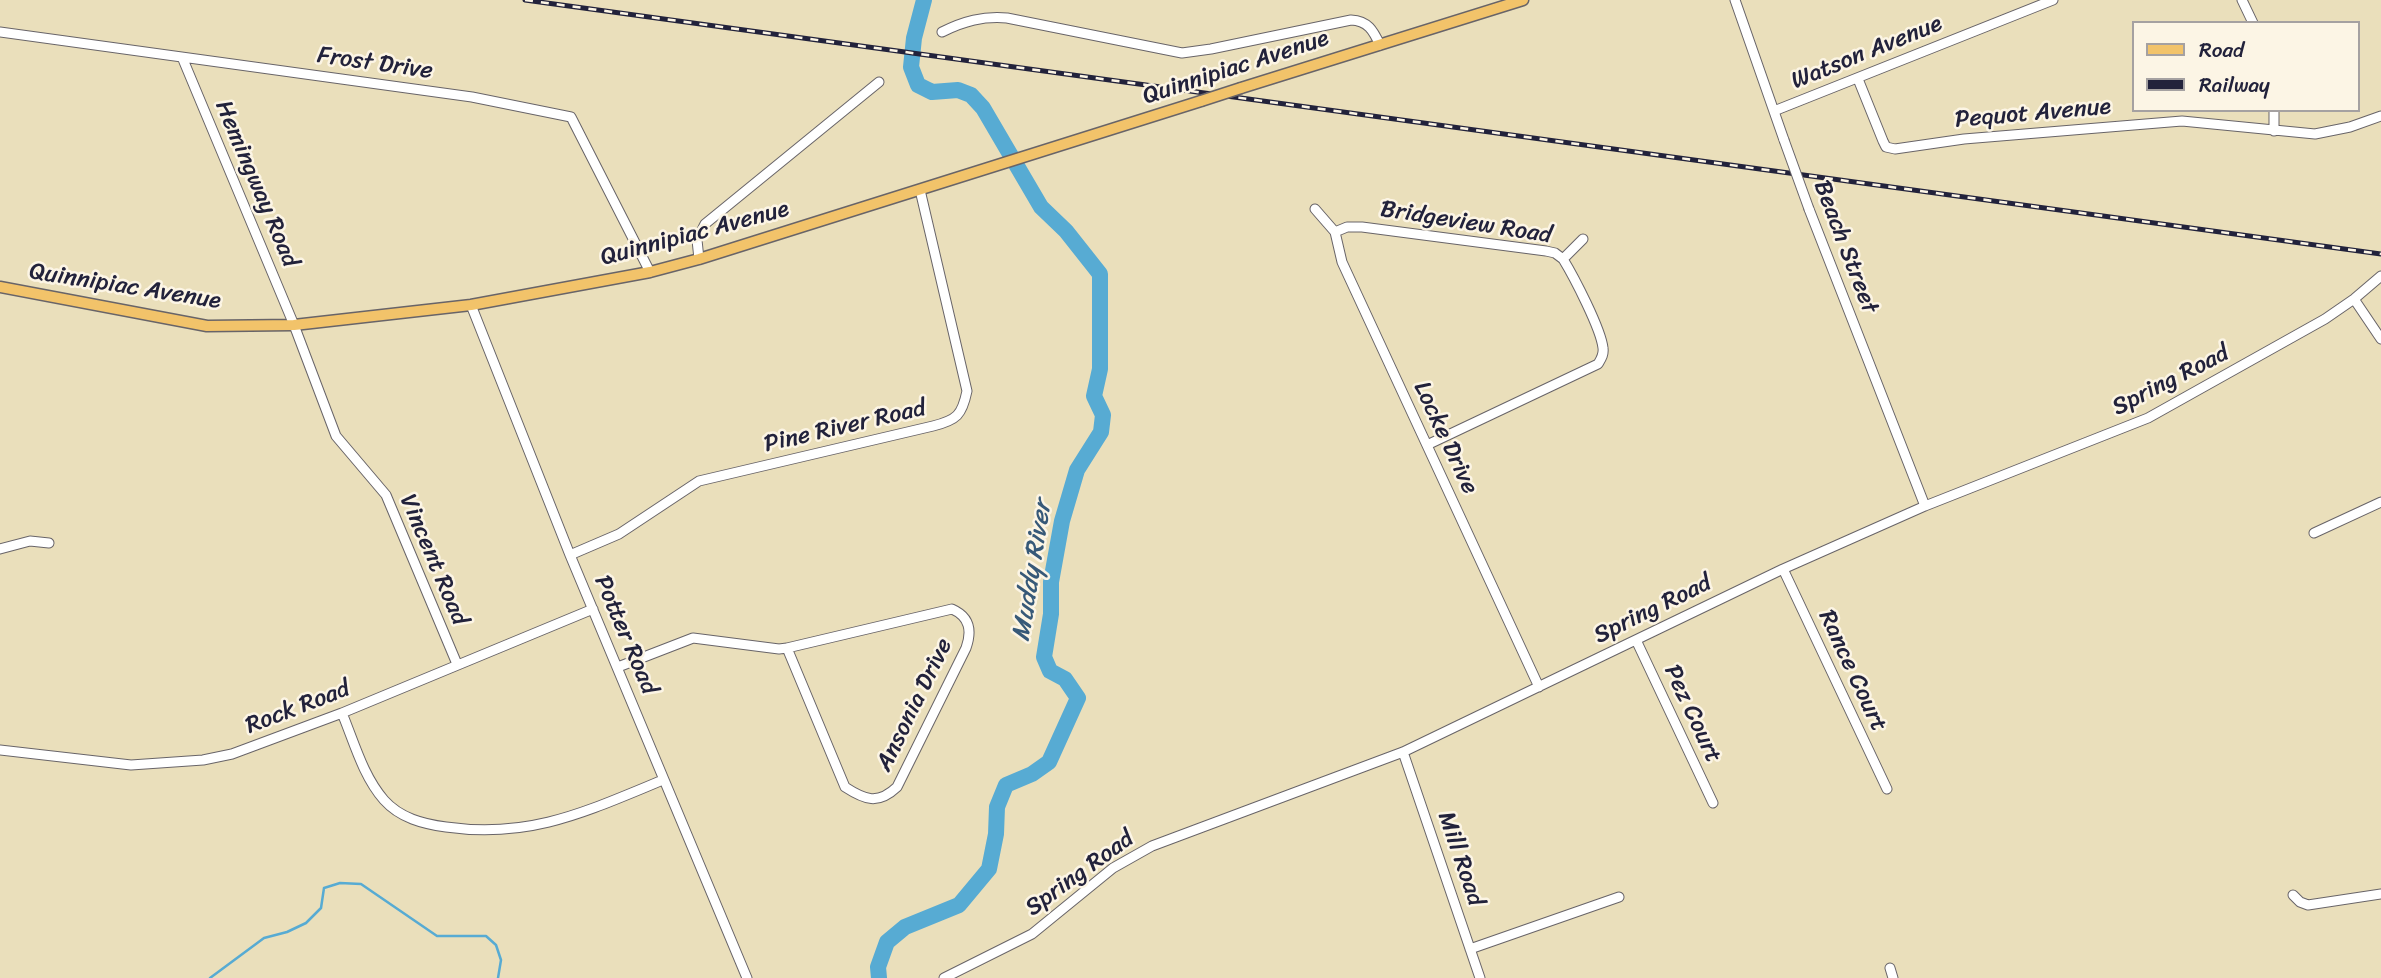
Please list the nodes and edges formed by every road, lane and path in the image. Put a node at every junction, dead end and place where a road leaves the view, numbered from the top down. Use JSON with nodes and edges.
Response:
{"nodes":[{"id":1,"x":1523,"y":0,"type":"edge"},
{"id":2,"x":1735,"y":0,"type":"edge"},
{"id":3,"x":2053,"y":0,"type":"edge"},
{"id":4,"x":2242,"y":0,"type":"edge"},
{"id":5,"x":2252,"y":21,"type":"edge"},
{"id":6,"x":0,"y":32,"type":"edge"},
{"id":7,"x":942,"y":32,"type":"dead end"},
{"id":8,"x":1380,"y":44,"type":"junction"},
{"id":9,"x":182,"y":57,"type":"junction"},
{"id":10,"x":1858,"y":79,"type":"junction"},
{"id":11,"x":879,"y":82,"type":"dead end"},
{"id":12,"x":1774,"y":111,"type":"junction"},
{"id":13,"x":2274,"y":112,"type":"edge"},
{"id":14,"x":2381,"y":116,"type":"edge"},
{"id":15,"x":2274,"y":131,"type":"junction"},
{"id":16,"x":920,"y":190,"type":"junction"},
{"id":17,"x":1315,"y":209,"type":"dead end"},
{"id":18,"x":1335,"y":232,"type":"junction"},
{"id":19,"x":1583,"y":239,"type":"dead end"},
{"id":20,"x":699,"y":259,"type":"junction"},
{"id":21,"x":1563,"y":259,"type":"junction"},
{"id":22,"x":650,"y":272,"type":"junction"},
{"id":23,"x":2381,"y":276,"type":"edge"},
{"id":24,"x":0,"y":287,"type":"edge"},
{"id":25,"x":2354,"y":299,"type":"junction"},
{"id":26,"x":471,"y":305,"type":"junction"},
{"id":27,"x":294,"y":325,"type":"junction"},
{"id":28,"x":2381,"y":339,"type":"edge"},
{"id":29,"x":1427,"y":445,"type":"junction"},
{"id":30,"x":2381,"y":502,"type":"edge"},
{"id":31,"x":1925,"y":506,"type":"junction"},
{"id":32,"x":2314,"y":533,"type":"dead end"},
{"id":33,"x":49,"y":543,"type":"dead end"},
{"id":34,"x":0,"y":549,"type":"edge"},
{"id":35,"x":570,"y":555,"type":"junction"},
{"id":36,"x":1783,"y":569,"type":"junction"},
{"id":37,"x":593,"y":609,"type":"junction"},
{"id":38,"x":1636,"y":640,"type":"junction"},
{"id":39,"x":787,"y":648,"type":"junction"},
{"id":40,"x":457,"y":664,"type":"junction"},
{"id":41,"x":618,"y":667,"type":"junction"},
{"id":42,"x":1539,"y":687,"type":"junction"},
{"id":43,"x":342,"y":713,"type":"junction"},
{"id":44,"x":0,"y":750,"type":"edge"},
{"id":45,"x":1403,"y":752,"type":"junction"},
{"id":46,"x":663,"y":780,"type":"junction"},
{"id":47,"x":1887,"y":789,"type":"dead end"},
{"id":48,"x":1713,"y":803,"type":"dead end"},
{"id":49,"x":2381,"y":894,"type":"edge"},
{"id":50,"x":2293,"y":895,"type":"dead end"},
{"id":51,"x":1619,"y":897,"type":"dead end"},
{"id":52,"x":1470,"y":949,"type":"junction"},
{"id":53,"x":747,"y":978,"type":"edge"},
{"id":54,"x":944,"y":978,"type":"edge"},
{"id":55,"x":1480,"y":978,"type":"edge"}],
"edges":[{"from":1,"to":8,"type":"main road","name":"Quinnipiac Avenue"},
{"from":2,"to":12,"type":"street","name":"Beach Street"},
{"from":3,"to":10,"type":"street","name":"Watson Avenue"},
{"from":4,"to":5,"type":"street"},
{"from":6,"to":9,"type":"street","name":"Frost Drive"},
{"from":7,"to":8,"type":"street"},
{"from":8,"to":16,"type":"main road","name":"Quinnipiac Avenue","bridge":true},
{"from":9,"to":22,"type":"street","name":"Frost Drive"},
{"from":9,"to":27,"type":"street","name":"Hemingway Road"},
{"from":10,"to":12,"type":"street","name":"Watson Avenue"},
{"from":10,"to":15,"type":"street","name":"Pequot Avenue"},
{"from":11,"to":20,"type":"street"},
{"from":12,"to":31,"type":"street","name":"Beach Street","bridge":true},
{"from":13,"to":15,"type":"street"},
{"from":14,"to":15,"type":"street","name":"Pequot Avenue"},
{"from":16,"to":20,"type":"main road","name":"Quinnipiac Avenue"},
{"from":16,"to":35,"type":"street","name":"Pine River Road"},
{"from":17,"to":18,"type":"street","name":"Locke Drive"},
{"from":18,"to":21,"type":"street","name":"Bridgeview Road"},
{"from":18,"to":29,"type":"street","name":"Locke Drive"},
{"from":19,"to":21,"type":"street","name":"Bridgeview Road"},
{"from":20,"to":22,"type":"main road","name":"Quinnipiac Avenue"},
{"from":21,"to":29,"type":"street"},
{"from":22,"to":26,"type":"main road","name":"Quinnipiac Avenue"},
{"from":23,"to":25,"type":"street","name":"Spring Road"},
{"from":24,"to":27,"type":"main road","name":"Quinnipiac Avenue"},
{"from":25,"to":28,"type":"street"},
{"from":25,"to":31,"type":"street","name":"Spring Road"},
{"from":26,"to":27,"type":"main road","name":"Quinnipiac Avenue"},
{"from":26,"to":35,"type":"street","name":"Potter Road"},
{"from":27,"to":40,"type":"street","name":"Vincent Road"},
{"from":29,"to":42,"type":"street","name":"Locke Drive"},
{"from":30,"to":32,"type":"street"},
{"from":31,"to":36,"type":"street","name":"Spring Road"},
{"from":33,"to":34,"type":"street"},
{"from":35,"to":37,"type":"street","name":"Potter Road"},
{"from":36,"to":38,"type":"street","name":"Spring Road"},
{"from":36,"to":47,"type":"street","name":"Rance Court"},
{"from":37,"to":40,"type":"street","name":"Rock Road"},
{"from":37,"to":41,"type":"street","name":"Potter Road"},
{"from":38,"to":42,"type":"street","name":"Spring Road"},
{"from":38,"to":48,"type":"street","name":"Pez Court"},
{"from":39,"to":39,"type":"street","name":"Ansonia Drive"},
{"from":39,"to":41,"type":"street","name":"Ansonia Drive"},
{"from":40,"to":43,"type":"street","name":"Rock Road"},
{"from":41,"to":46,"type":"street","name":"Potter Road"},
{"from":42,"to":45,"type":"street","name":"Spring Road"},
{"from":43,"to":44,"type":"street","name":"Rock Road"},
{"from":43,"to":46,"type":"street"},
{"from":45,"to":52,"type":"street","name":"Mill Road"},
{"from":45,"to":54,"type":"street","name":"Spring Road"},
{"from":46,"to":53,"type":"street","name":"Potter Road"},
{"from":49,"to":50,"type":"street"},
{"from":51,"to":52,"type":"street"},
{"from":52,"to":55,"type":"street","name":"Mill Road"}]}
